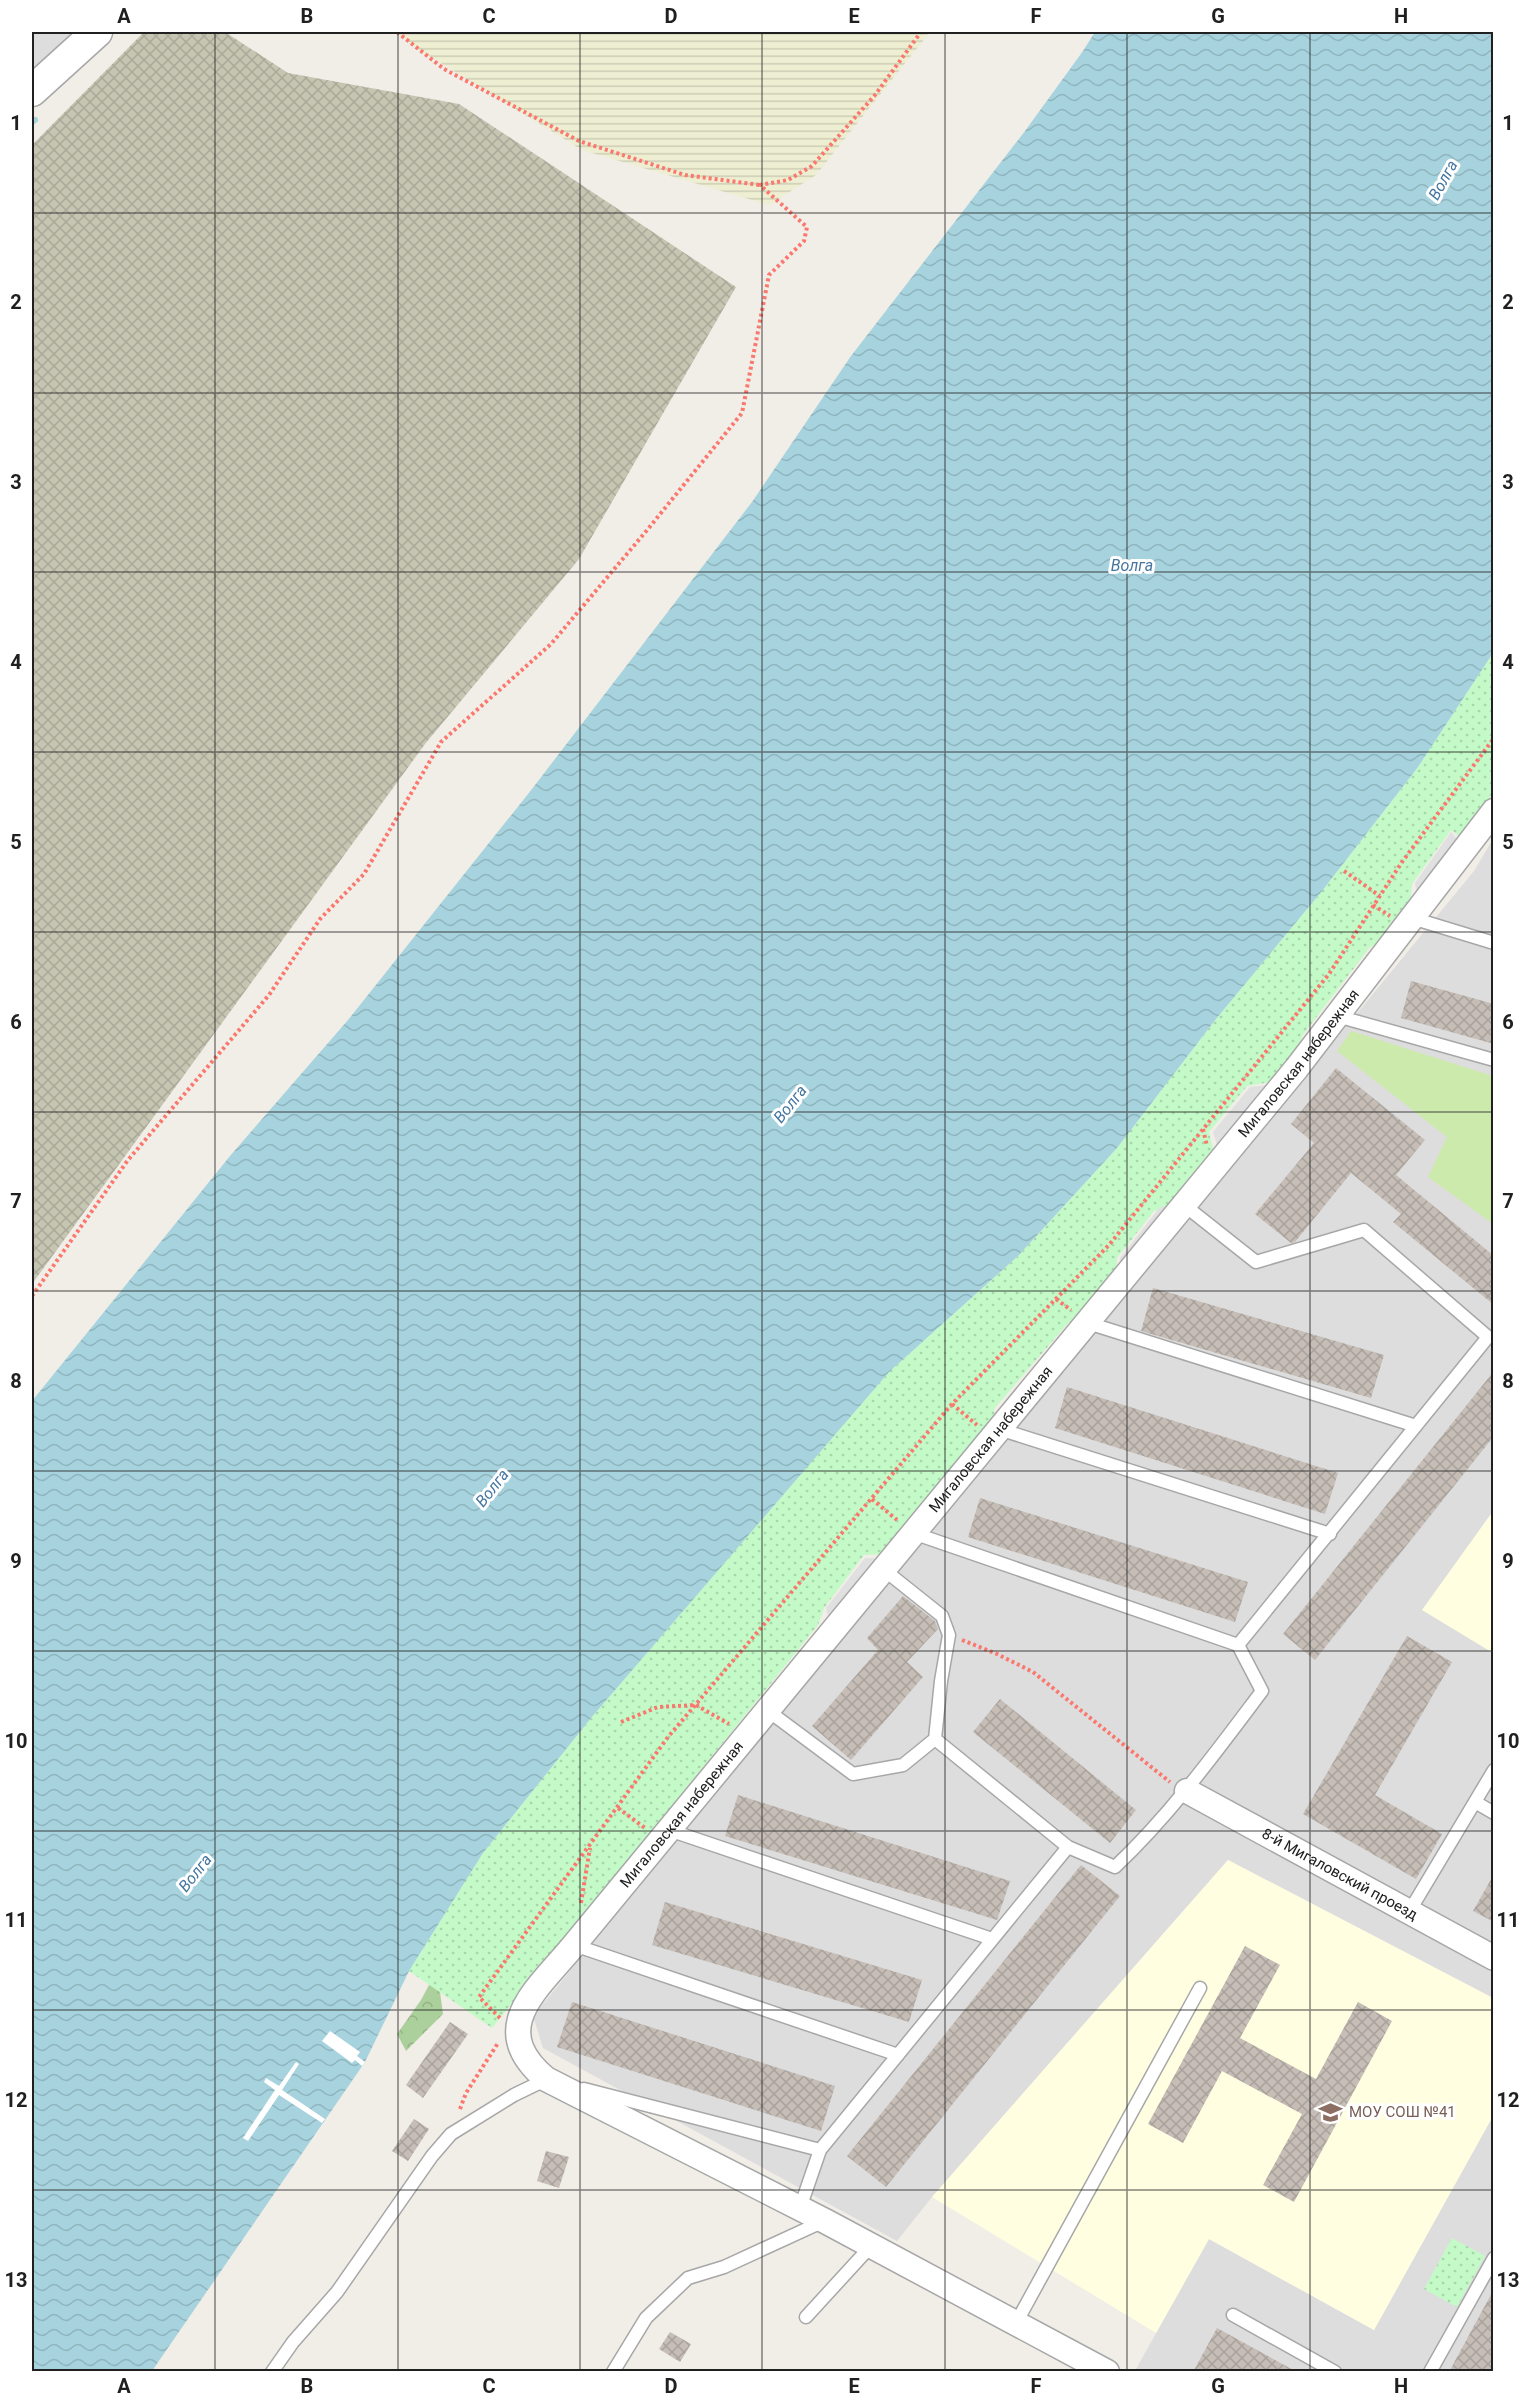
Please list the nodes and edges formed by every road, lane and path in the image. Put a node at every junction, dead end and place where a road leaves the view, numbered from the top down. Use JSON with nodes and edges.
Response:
{"nodes":[{"id":1,"x":97,"y":32,"type":"edge"},
{"id":2,"x":397,"y":32,"type":"edge"},
{"id":3,"x":921,"y":32,"type":"edge"},
{"id":4,"x":32,"y":91,"type":"edge"},
{"id":5,"x":760,"y":185,"type":"junction"},
{"id":6,"x":1494,"y":738,"type":"edge"},
{"id":7,"x":1487,"y":747,"type":"junction"},
{"id":8,"x":1494,"y":752,"type":"edge"},
{"id":9,"x":1494,"y":811,"type":"edge"},
{"id":10,"x":1344,"y":871,"type":"dead end"},
{"id":11,"x":1380,"y":896,"type":"junction"},
{"id":12,"x":1412,"y":918,"type":"junction"},
{"id":13,"x":1494,"y":943,"type":"edge"},
{"id":14,"x":1336,"y":1016,"type":"junction"},
{"id":15,"x":1494,"y":1060,"type":"edge"},
{"id":16,"x":1184,"y":1205,"type":"junction"},
{"id":17,"x":32,"y":1296,"type":"edge"},
{"id":18,"x":1088,"y":1323,"type":"junction"},
{"id":19,"x":952,"y":1404,"type":"junction"},
{"id":20,"x":968,"y":1418,"type":"dead end"},
{"id":21,"x":1416,"y":1426,"type":"junction"},
{"id":22,"x":999,"y":1429,"type":"junction"},
{"id":23,"x":872,"y":1499,"type":"junction"},
{"id":24,"x":888,"y":1513,"type":"dead end"},
{"id":25,"x":913,"y":1533,"type":"junction"},
{"id":26,"x":1330,"y":1534,"type":"junction"},
{"id":27,"x":883,"y":1569,"type":"junction"},
{"id":28,"x":949,"y":1635,"type":"junction"},
{"id":29,"x":1238,"y":1645,"type":"junction"},
{"id":30,"x":696,"y":1705,"type":"junction"},
{"id":31,"x":767,"y":1710,"type":"junction"},
{"id":32,"x":714,"y":1715,"type":"dead end"},
{"id":33,"x":621,"y":1722,"type":"dead end"},
{"id":34,"x":935,"y":1739,"type":"junction"},
{"id":35,"x":1494,"y":1770,"type":"edge"},
{"id":36,"x":1187,"y":1791,"type":"junction"},
{"id":37,"x":1475,"y":1802,"type":"junction"},
{"id":38,"x":618,"y":1808,"type":"junction"},
{"id":39,"x":1494,"y":1813,"type":"edge"},
{"id":40,"x":664,"y":1834,"type":"junction"},
{"id":41,"x":590,"y":1846,"type":"junction"},
{"id":42,"x":1068,"y":1848,"type":"junction"},
{"id":43,"x":1409,"y":1912,"type":"junction"},
{"id":44,"x":992,"y":1939,"type":"junction"},
{"id":45,"x":574,"y":1945,"type":"junction"},
{"id":46,"x":1494,"y":1958,"type":"edge"},
{"id":47,"x":1200,"y":1988,"type":"dead end"},
{"id":48,"x":524,"y":2005,"type":"junction"},
{"id":49,"x":504,"y":2023,"type":"dead end"},
{"id":50,"x":898,"y":2055,"type":"junction"},
{"id":51,"x":540,"y":2074,"type":"junction"},
{"id":52,"x":451,"y":2134,"type":"junction"},
{"id":53,"x":820,"y":2150,"type":"junction"},
{"id":54,"x":800,"y":2208,"type":"junction"},
{"id":55,"x":825,"y":2221,"type":"junction"},
{"id":56,"x":871,"y":2246,"type":"junction"},
{"id":57,"x":1494,"y":2258,"type":"edge"},
{"id":58,"x":1233,"y":2314,"type":"dead end"},
{"id":59,"x":806,"y":2317,"type":"dead end"},
{"id":60,"x":1016,"y":2323,"type":"junction"},
{"id":61,"x":1077,"y":2364,"type":"edge"},
{"id":62,"x":273,"y":2372,"type":"edge"},
{"id":63,"x":613,"y":2372,"type":"edge"},
{"id":64,"x":1107,"y":2372,"type":"edge"},
{"id":65,"x":1335,"y":2372,"type":"edge"},
{"id":66,"x":1430,"y":2372,"type":"edge"}],
"edges":[{"from":1,"to":4,"type":"street"},
{"from":2,"to":5,"type":"path"},
{"from":3,"to":5,"type":"path"},
{"from":5,"to":17,"type":"path"},
{"from":6,"to":7,"type":"path"},
{"from":7,"to":8,"type":"path"},
{"from":7,"to":11,"type":"path"},
{"from":9,"to":12,"type":"street","name":"Мигаловская набережная"},
{"from":10,"to":11,"type":"path"},
{"from":11,"to":19,"type":"path"},
{"from":12,"to":13,"type":"lane"},
{"from":12,"to":14,"type":"street","name":"Мигаловская набережная"},
{"from":14,"to":15,"type":"lane"},
{"from":14,"to":16,"type":"street","name":"Мигаловская набережная"},
{"from":16,"to":18,"type":"street","name":"Мигаловская набережная"},
{"from":16,"to":21,"type":"lane"},
{"from":18,"to":21,"type":"lane"},
{"from":18,"to":22,"type":"street","name":"Мигаловская набережная"},
{"from":19,"to":20,"type":"path"},
{"from":19,"to":23,"type":"path"},
{"from":21,"to":26,"type":"lane"},
{"from":22,"to":25,"type":"street","name":"Мигаловская набережная"},
{"from":22,"to":26,"type":"lane"},
{"from":23,"to":24,"type":"path"},
{"from":23,"to":30,"type":"path"},
{"from":25,"to":27,"type":"street","name":"Мигаловская набережная"},
{"from":25,"to":29,"type":"lane"},
{"from":26,"to":29,"type":"lane"},
{"from":27,"to":28,"type":"lane"},
{"from":27,"to":31,"type":"street","name":"Мигаловская набережная"},
{"from":28,"to":34,"type":"lane"},
{"from":28,"to":36,"type":"path"},
{"from":29,"to":36,"type":"lane"},
{"from":30,"to":32,"type":"path"},
{"from":30,"to":33,"type":"path"},
{"from":30,"to":38,"type":"path"},
{"from":31,"to":34,"type":"lane"},
{"from":31,"to":40,"type":"street","name":"Мигаловская набережная"},
{"from":34,"to":42,"type":"lane"},
{"from":35,"to":37,"type":"lane"},
{"from":36,"to":42,"type":"lane"},
{"from":36,"to":43,"type":"street","name":"8-й Мигаловский проезд"},
{"from":37,"to":39,"type":"lane"},
{"from":37,"to":43,"type":"lane"},
{"from":38,"to":40,"type":"path"},
{"from":38,"to":41,"type":"path"},
{"from":40,"to":44,"type":"lane"},
{"from":40,"to":45,"type":"street","name":"Мигаловская набережная"},
{"from":41,"to":45,"type":"path"},
{"from":41,"to":49,"type":"path"},
{"from":42,"to":44,"type":"lane"},
{"from":43,"to":46,"type":"street","name":"8-й Мигаловский проезд"},
{"from":44,"to":50,"type":"lane"},
{"from":45,"to":48,"type":"street","name":"Мигаловская набережная"},
{"from":45,"to":50,"type":"lane"},
{"from":47,"to":60,"type":"lane"},
{"from":48,"to":51,"type":"street","name":"Мигаловская набережная"},
{"from":48,"to":52,"type":"path"},
{"from":50,"to":53,"type":"lane"},
{"from":51,"to":52,"type":"lane"},
{"from":51,"to":53,"type":"lane"},
{"from":51,"to":54,"type":"street"},
{"from":52,"to":62,"type":"lane"},
{"from":53,"to":54,"type":"lane"},
{"from":54,"to":55,"type":"street"},
{"from":55,"to":56,"type":"street"},
{"from":55,"to":63,"type":"lane"},
{"from":56,"to":59,"type":"lane"},
{"from":56,"to":60,"type":"street"},
{"from":57,"to":66,"type":"lane"},
{"from":58,"to":65,"type":"lane"},
{"from":60,"to":61,"type":"street"},
{"from":61,"to":64,"type":"street"}]}
